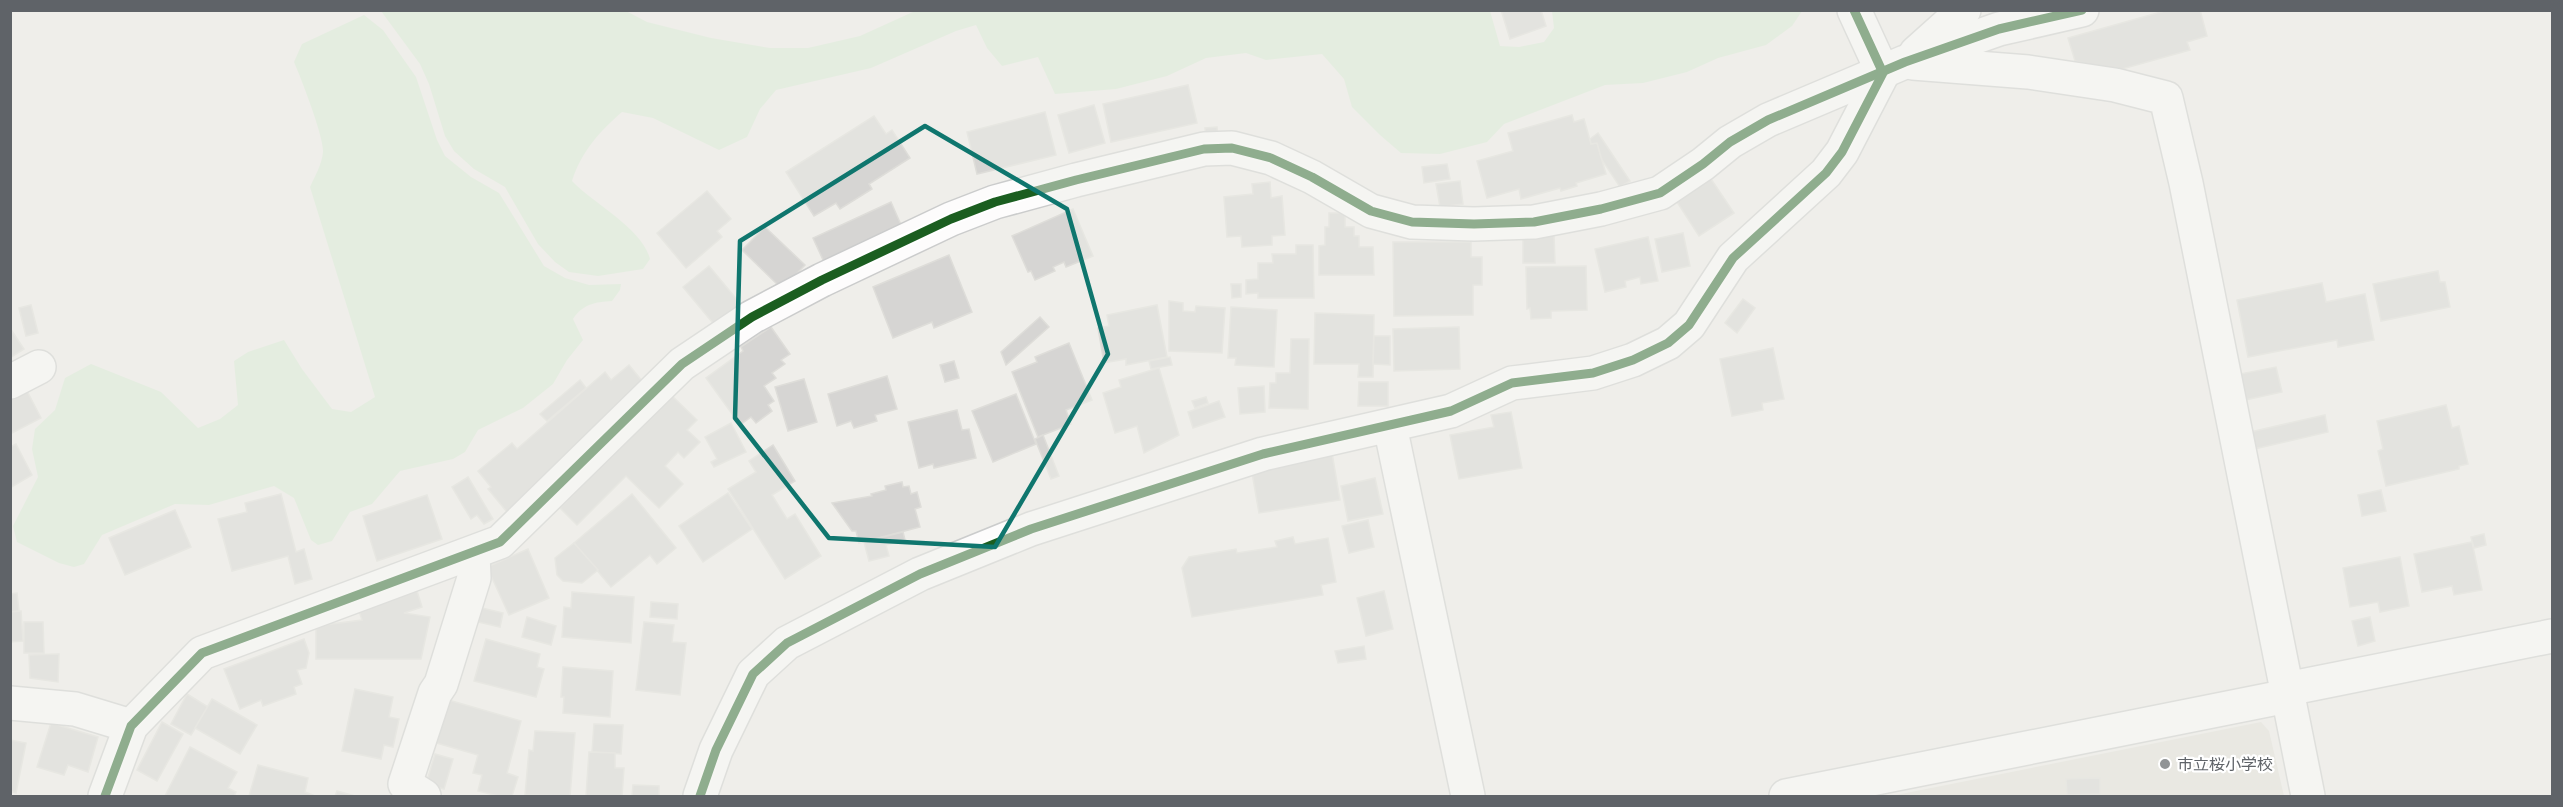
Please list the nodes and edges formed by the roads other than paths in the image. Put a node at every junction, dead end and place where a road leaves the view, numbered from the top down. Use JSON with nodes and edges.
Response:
{"nodes":[{"id":1,"x":1854,"y":10,"type":"edge"},
{"id":2,"x":1964,"y":10,"type":"edge"},
{"id":3,"x":2082,"y":10,"type":"edge"},
{"id":4,"x":1894,"y":68,"type":"junction"},
{"id":5,"x":39,"y":367,"type":"dead end"},
{"id":6,"x":10,"y":382,"type":"edge"},
{"id":7,"x":1390,"y":426,"type":"junction"},
{"id":8,"x":473,"y":554,"type":"junction"},
{"id":9,"x":2553,"y":636,"type":"edge"},
{"id":10,"x":2287,"y":693,"type":"junction"},
{"id":11,"x":10,"y":703,"type":"edge"},
{"id":12,"x":131,"y":726,"type":"junction"},
{"id":13,"x":105,"y":796,"type":"edge"},
{"id":14,"x":424,"y":796,"type":"edge"},
{"id":15,"x":700,"y":796,"type":"edge"},
{"id":16,"x":1468,"y":796,"type":"edge"},
{"id":17,"x":1786,"y":796,"type":"edge"},
{"id":18,"x":2308,"y":796,"type":"edge"}],
"edges":[{"from":1,"to":4,"type":"street"},
{"from":2,"to":4,"type":"street"},
{"from":3,"to":4,"type":"street"},
{"from":4,"to":7,"type":"street"},
{"from":4,"to":8,"type":"street"},
{"from":4,"to":10,"type":"street"},
{"from":5,"to":6,"type":"street"},
{"from":7,"to":15,"type":"street"},
{"from":7,"to":16,"type":"street"},
{"from":8,"to":12,"type":"street"},
{"from":8,"to":14,"type":"street"},
{"from":9,"to":10,"type":"street"},
{"from":10,"to":17,"type":"street"},
{"from":10,"to":18,"type":"street"},
{"from":11,"to":12,"type":"street"},
{"from":12,"to":13,"type":"street"}]}
